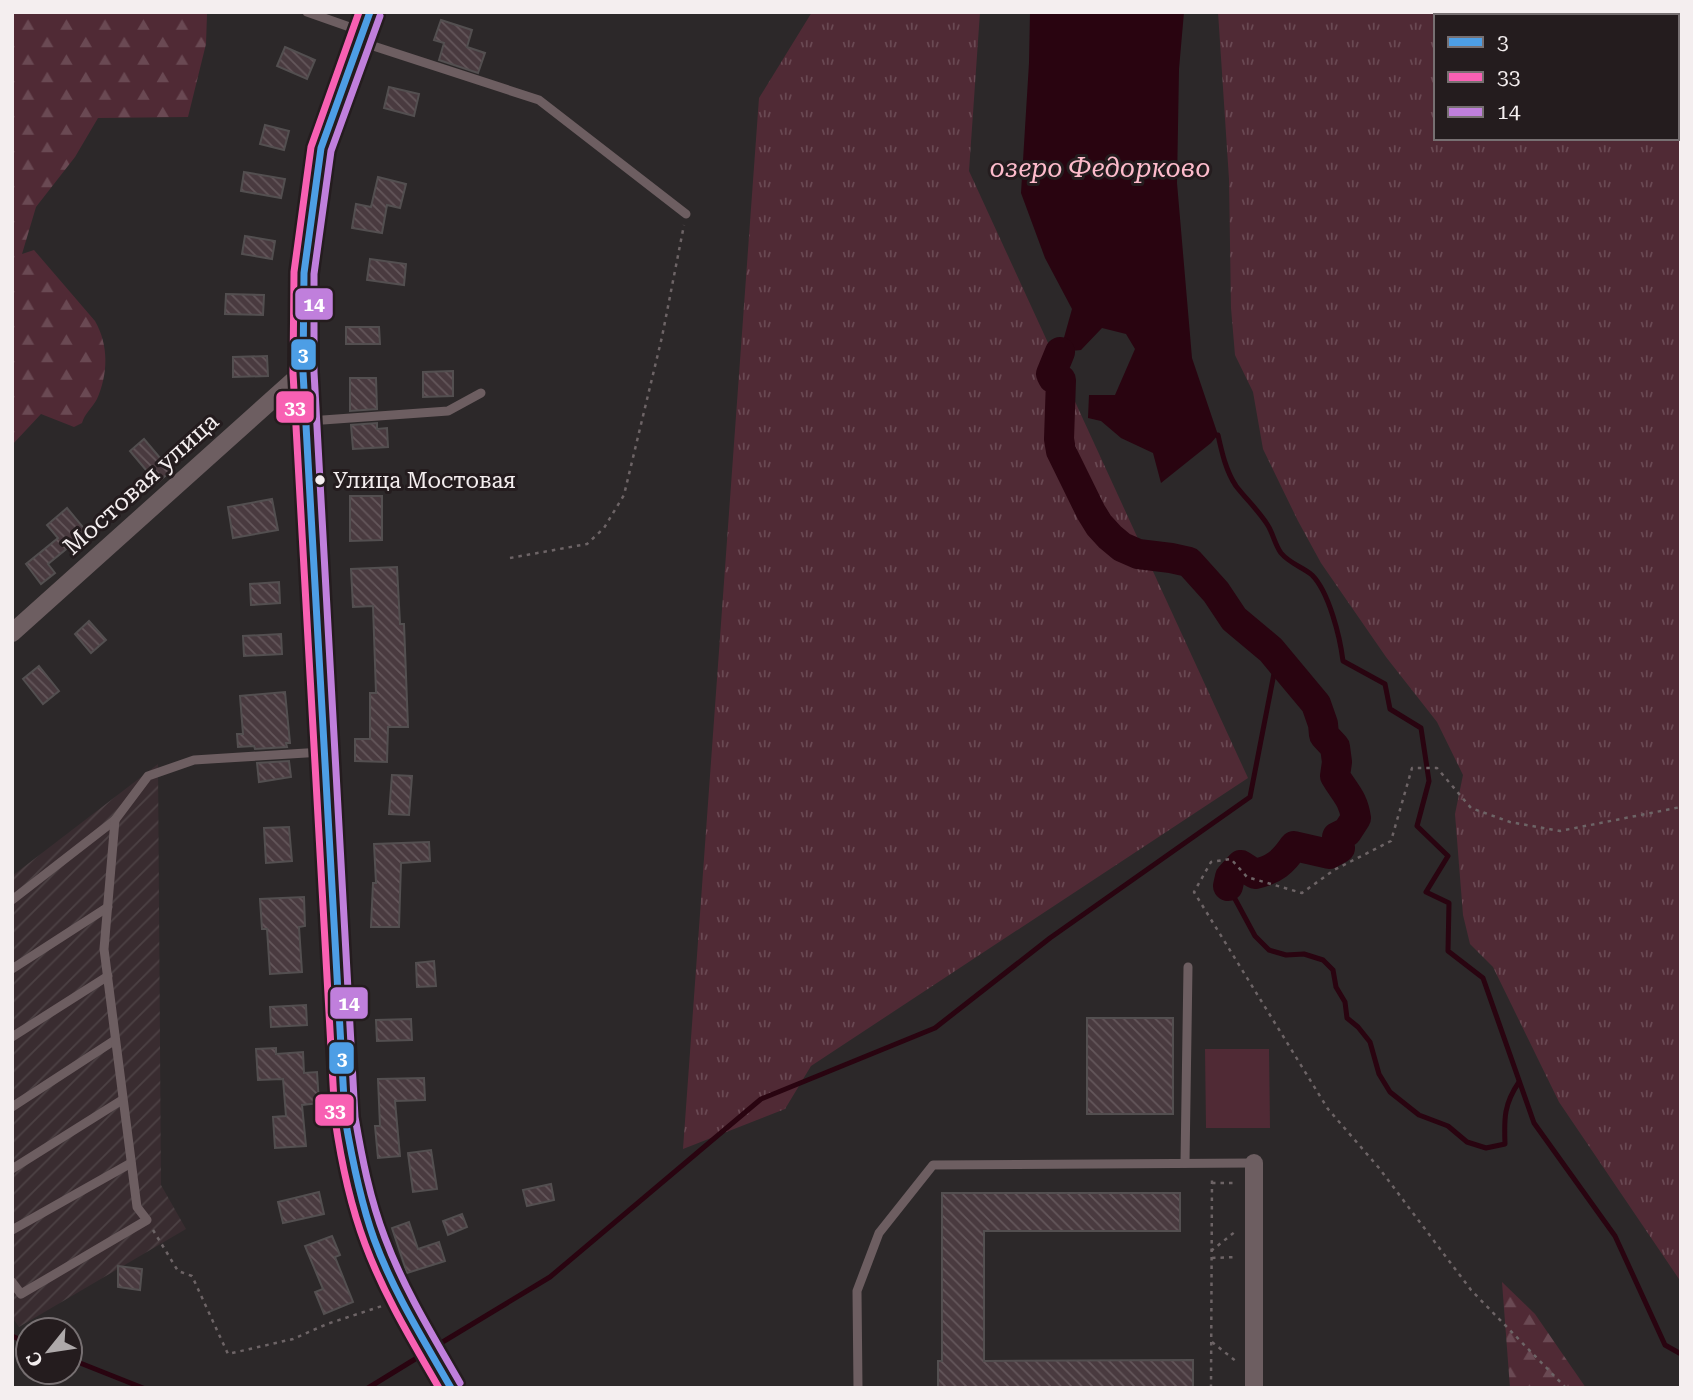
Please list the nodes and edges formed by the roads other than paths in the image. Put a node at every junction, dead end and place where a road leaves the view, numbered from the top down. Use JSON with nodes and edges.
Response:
{"nodes":[{"id":1,"x":307,"y":12,"type":"edge"},
{"id":2,"x":364,"y":29,"type":"edge"},
{"id":3,"x":686,"y":214,"type":"road end"},
{"id":4,"x":303,"y":372,"type":"junction"},
{"id":5,"x":481,"y":393,"type":"dead end"},
{"id":6,"x":306,"y":421,"type":"junction"},
{"id":7,"x":12,"y":633,"type":"edge"},
{"id":8,"x":323,"y":752,"type":"junction"},
{"id":9,"x":115,"y":820,"type":"junction"},
{"id":10,"x":12,"y":900,"type":"edge"},
{"id":11,"x":108,"y":907,"type":"junction"},
{"id":12,"x":1188,"y":967,"type":"dead end"},
{"id":13,"x":12,"y":969,"type":"edge"},
{"id":14,"x":108,"y":976,"type":"junction"},
{"id":15,"x":12,"y":1037,"type":"edge"},
{"id":16,"x":115,"y":1040,"type":"junction"},
{"id":17,"x":122,"y":1100,"type":"junction"},
{"id":18,"x":12,"y":1107,"type":"edge"},
{"id":19,"x":131,"y":1163,"type":"junction"},
{"id":20,"x":1185,"y":1163,"type":"junction"},
{"id":21,"x":1254,"y":1163,"type":"joint"},
{"id":22,"x":12,"y":1169,"type":"edge"},
{"id":23,"x":12,"y":1230,"type":"edge"},
{"id":24,"x":12,"y":1282,"type":"edge"},
{"id":25,"x":451,"y":1388,"type":"edge"},
{"id":26,"x":858,"y":1388,"type":"edge"},
{"id":27,"x":1254,"y":1388,"type":"edge"}],
"edges":[{"from":1,"to":2,"type":"lane"},
{"from":2,"to":3,"type":"lane"},
{"from":2,"to":4,"type":"main road"},
{"from":4,"to":6,"type":"main road"},
{"from":4,"to":7,"type":"street","name":"Мостовая улица"},
{"from":5,"to":6,"type":"lane"},
{"from":6,"to":8,"type":"main road"},
{"from":8,"to":9,"type":"lane"},
{"from":8,"to":25,"type":"main road"},
{"from":9,"to":10,"type":"lane"},
{"from":9,"to":11,"type":"lane"},
{"from":11,"to":13,"type":"lane"},
{"from":11,"to":14,"type":"lane"},
{"from":12,"to":20,"type":"lane"},
{"from":14,"to":15,"type":"lane"},
{"from":14,"to":16,"type":"lane"},
{"from":16,"to":17,"type":"lane"},
{"from":16,"to":18,"type":"lane"},
{"from":17,"to":19,"type":"lane"},
{"from":17,"to":22,"type":"lane"},
{"from":19,"to":23,"type":"lane"},
{"from":19,"to":24,"type":"lane"},
{"from":20,"to":21,"type":"lane"},
{"from":20,"to":26,"type":"lane"},
{"from":21,"to":27,"type":"street"}]}
